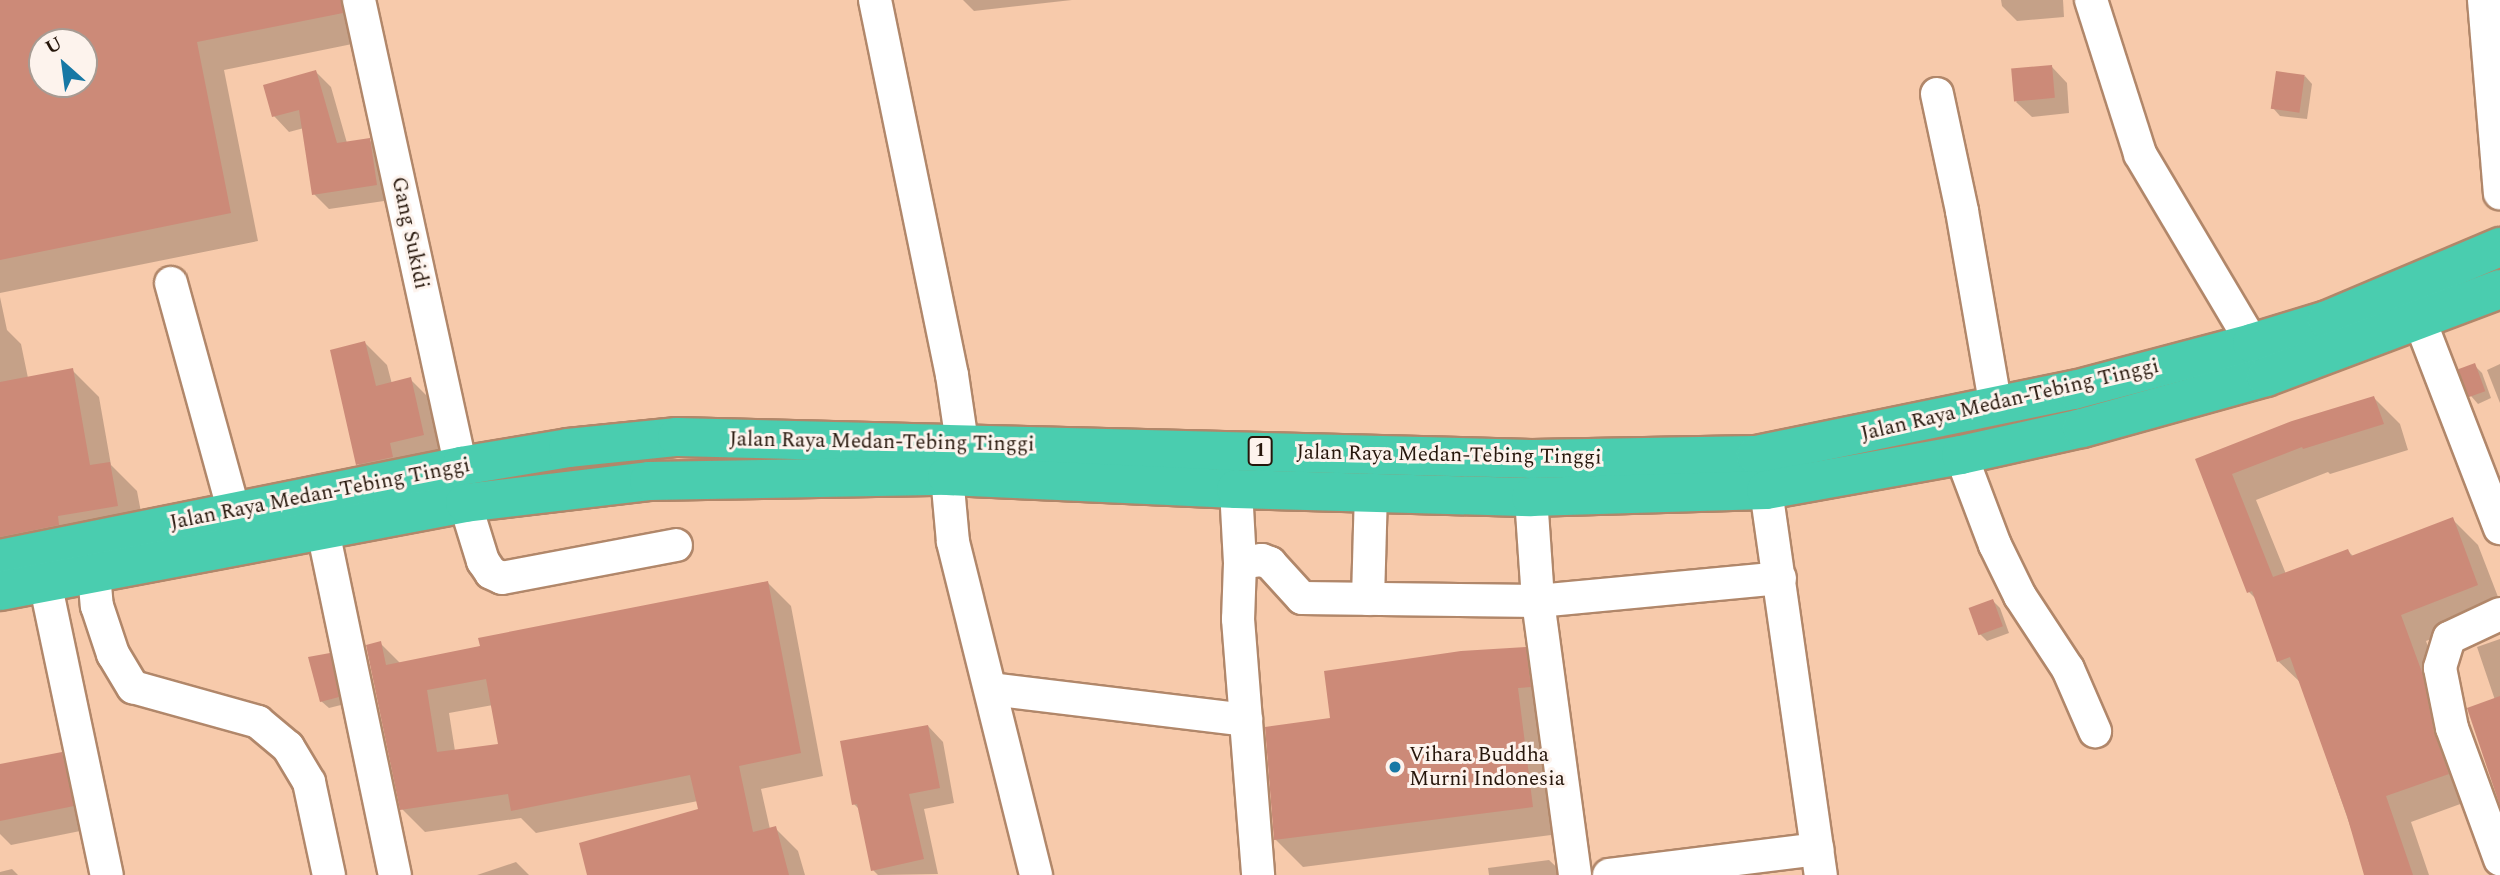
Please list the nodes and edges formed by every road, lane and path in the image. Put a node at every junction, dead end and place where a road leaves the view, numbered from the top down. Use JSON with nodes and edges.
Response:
{"nodes":[{"id":1,"x":359,"y":0,"type":"edge"},
{"id":2,"x":875,"y":0,"type":"edge"},
{"id":3,"x":2091,"y":0,"type":"edge"},
{"id":4,"x":2484,"y":0,"type":"edge"},
{"id":5,"x":1937,"y":94,"type":"dead end"},
{"id":6,"x":2500,"y":193,"type":"edge"},
{"id":7,"x":2500,"y":247,"type":"edge"},
{"id":8,"x":171,"y":283,"type":"dead end"},
{"id":9,"x":2500,"y":289,"type":"edge"},
{"id":10,"x":2420,"y":321,"type":"junction"},
{"id":11,"x":2252,"y":342,"type":"junction"},
{"id":12,"x":1996,"y":407,"type":"junction"},
{"id":13,"x":1961,"y":455,"type":"junction"},
{"id":14,"x":954,"y":459,"type":"junction"},
{"id":15,"x":463,"y":484,"type":"junction"},
{"id":16,"x":1236,"y":489,"type":"junction"},
{"id":17,"x":1766,"y":490,"type":"junction"},
{"id":18,"x":1371,"y":492,"type":"junction"},
{"id":19,"x":1531,"y":497,"type":"junction"},
{"id":20,"x":234,"y":511,"type":"junction"},
{"id":21,"x":2500,"y":528,"type":"edge"},
{"id":22,"x":323,"y":531,"type":"junction"},
{"id":23,"x":676,"y":545,"type":"dead end"},
{"id":24,"x":0,"y":559,"type":"edge"},
{"id":25,"x":1240,"y":563,"type":"junction"},
{"id":26,"x":94,"y":574,"type":"junction"},
{"id":27,"x":1780,"y":578,"type":"junction"},
{"id":28,"x":45,"y":582,"type":"junction"},
{"id":29,"x":0,"y":591,"type":"edge"},
{"id":30,"x":1368,"y":599,"type":"junction"},
{"id":31,"x":1538,"y":601,"type":"junction"},
{"id":32,"x":2500,"y":614,"type":"edge"},
{"id":33,"x":992,"y":689,"type":"junction"},
{"id":34,"x":1246,"y":720,"type":"junction"},
{"id":35,"x":2095,"y":731,"type":"dead end"},
{"id":36,"x":2500,"y":859,"type":"edge"},
{"id":37,"x":1819,"y":862,"type":"edge"},
{"id":38,"x":107,"y":875,"type":"edge"},
{"id":39,"x":329,"y":875,"type":"edge"},
{"id":40,"x":396,"y":875,"type":"edge"},
{"id":41,"x":1036,"y":875,"type":"edge"},
{"id":42,"x":1258,"y":875,"type":"edge"},
{"id":43,"x":1575,"y":875,"type":"edge"},
{"id":44,"x":1609,"y":875,"type":"edge"}],
"edges":[{"from":1,"to":15,"type":"street","name":"Gang Sukidi"},
{"from":2,"to":14,"type":"street"},
{"from":3,"to":11,"type":"street"},
{"from":4,"to":6,"type":"street"},
{"from":5,"to":12,"type":"street"},
{"from":7,"to":11,"type":"highway","name":"Jalan Raya Medan-Tebing Tinggi","number":"1"},
{"from":8,"to":20,"type":"street"},
{"from":9,"to":10,"type":"highway","name":"Jalan Raya Medan-Tebing Tinggi","number":"1"},
{"from":10,"to":13,"type":"highway","name":"Jalan Raya Medan-Tebing Tinggi","number":"1"},
{"from":10,"to":21,"type":"street"},
{"from":11,"to":12,"type":"highway","name":"Jalan Raya Medan-Tebing Tinggi","number":"1"},
{"from":12,"to":14,"type":"highway","name":"Jalan Raya Medan-Tebing Tinggi","number":"1"},
{"from":13,"to":17,"type":"highway","name":"Jalan Raya Medan-Tebing Tinggi","number":"1"},
{"from":13,"to":35,"type":"street"},
{"from":14,"to":15,"type":"highway","name":"Jalan Raya Medan-Tebing Tinggi","number":"1"},
{"from":14,"to":16,"type":"highway","name":"Jalan Raya Medan-Tebing Tinggi","number":"1"},
{"from":14,"to":33,"type":"street"},
{"from":15,"to":20,"type":"highway","name":"Jalan Raya Medan-Tebing Tinggi","number":"1"},
{"from":15,"to":22,"type":"highway","name":"Jalan Raya Medan-Tebing Tinggi","number":"1"},
{"from":15,"to":23,"type":"street","name":"Gang Sukidi"},
{"from":16,"to":18,"type":"highway","name":"Jalan Raya Medan-Tebing Tinggi","number":"1"},
{"from":16,"to":25,"type":"street"},
{"from":17,"to":19,"type":"highway","name":"Jalan Raya Medan-Tebing Tinggi","number":"1"},
{"from":17,"to":27,"type":"street"},
{"from":18,"to":19,"type":"highway","name":"Jalan Raya Medan-Tebing Tinggi","number":"1"},
{"from":18,"to":30,"type":"street"},
{"from":19,"to":31,"type":"street"},
{"from":20,"to":24,"type":"highway","name":"Jalan Raya Medan-Tebing Tinggi","number":"1"},
{"from":22,"to":26,"type":"highway","name":"Jalan Raya Medan-Tebing Tinggi","number":"1"},
{"from":22,"to":40,"type":"street"},
{"from":25,"to":30,"type":"street"},
{"from":25,"to":34,"type":"street"},
{"from":26,"to":28,"type":"highway","name":"Jalan Raya Medan-Tebing Tinggi","number":"1"},
{"from":26,"to":39,"type":"street"},
{"from":27,"to":31,"type":"street"},
{"from":27,"to":37,"type":"street"},
{"from":28,"to":29,"type":"highway","name":"Jalan Raya Medan-Tebing Tinggi","number":"1"},
{"from":28,"to":38,"type":"street"},
{"from":30,"to":31,"type":"street"},
{"from":31,"to":43,"type":"street"},
{"from":32,"to":36,"type":"street"},
{"from":33,"to":34,"type":"street"},
{"from":33,"to":41,"type":"street"},
{"from":34,"to":42,"type":"street"},
{"from":37,"to":44,"type":"street"}]}
